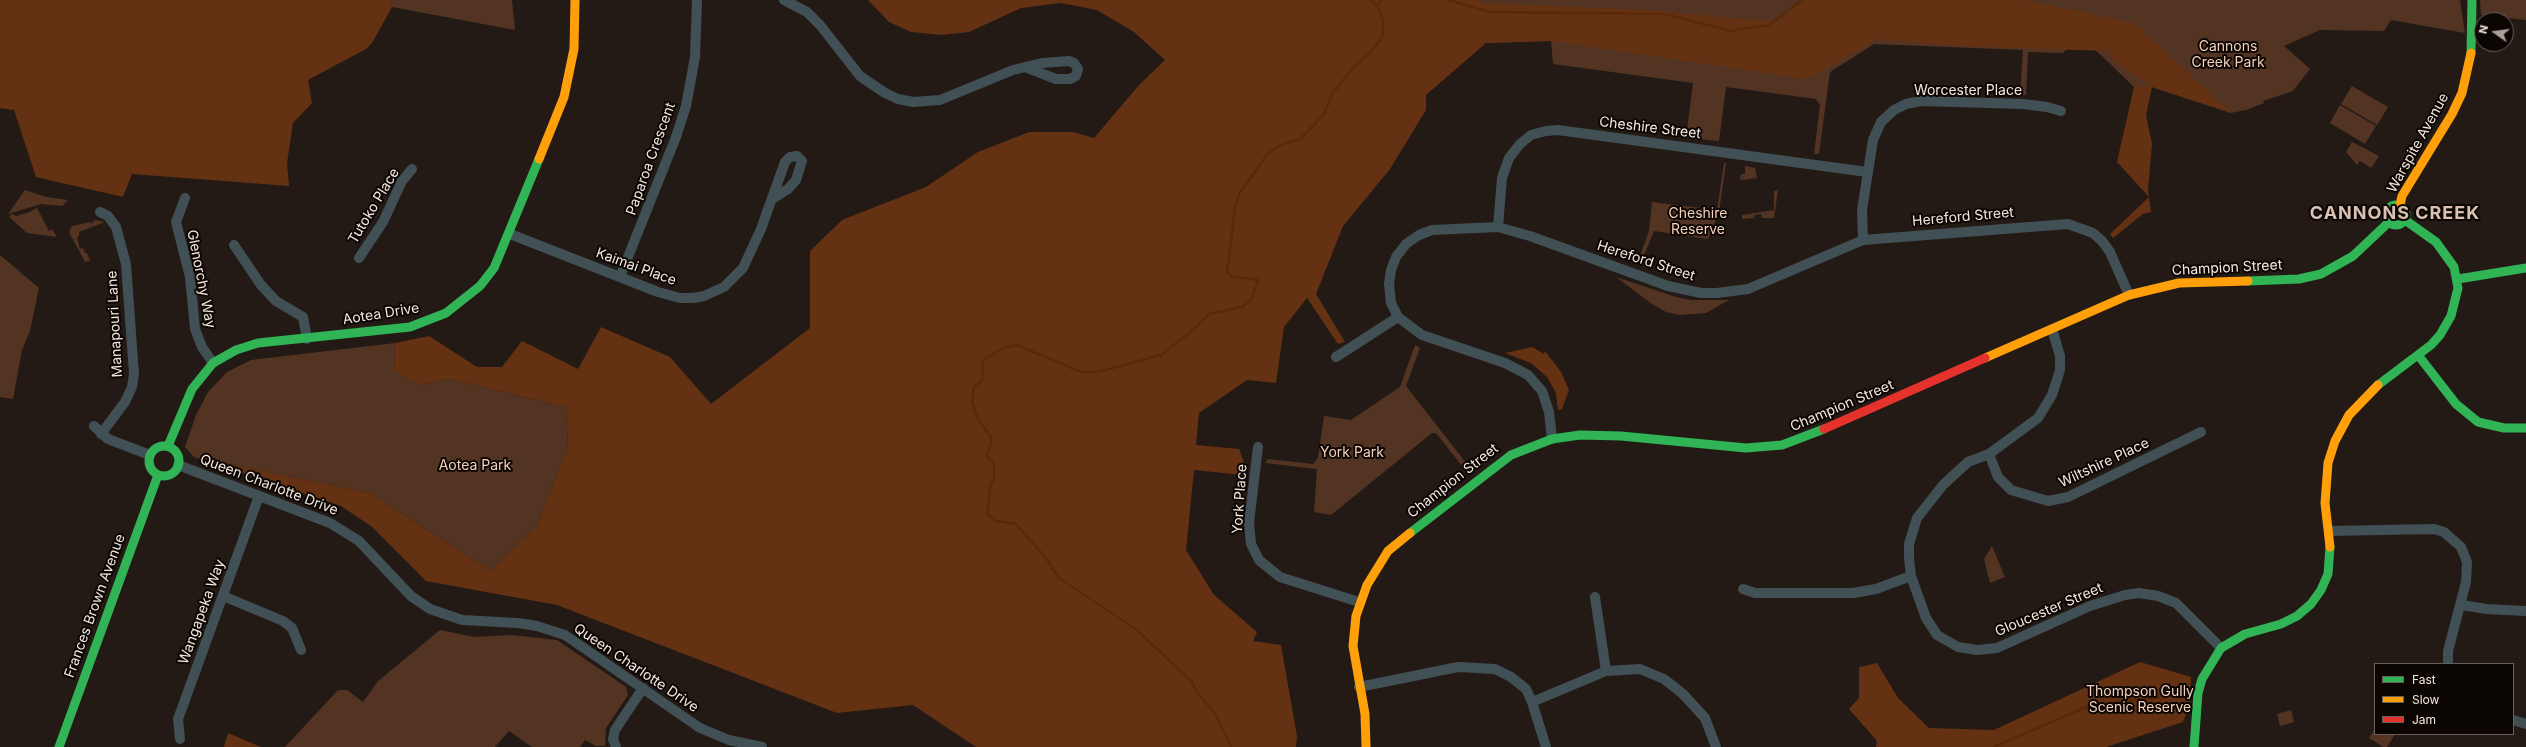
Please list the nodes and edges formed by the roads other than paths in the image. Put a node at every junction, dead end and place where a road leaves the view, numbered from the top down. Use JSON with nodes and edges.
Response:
{"nodes":[{"id":1,"x":575,"y":0,"type":"edge"},
{"id":2,"x":697,"y":0,"type":"edge"},
{"id":3,"x":784,"y":0,"type":"edge"},
{"id":4,"x":2472,"y":0,"type":"edge"},
{"id":5,"x":1025,"y":67,"type":"dead end"},
{"id":6,"x":2061,"y":111,"type":"dead end"},
{"id":7,"x":412,"y":169,"type":"dead end"},
{"id":8,"x":1867,"y":172,"type":"junction"},
{"id":9,"x":185,"y":198,"type":"dead end"},
{"id":10,"x":772,"y":199,"type":"dead end"},
{"id":11,"x":2400,"y":205,"type":"junction"},
{"id":12,"x":100,"y":212,"type":"dead end"},
{"id":13,"x":2405,"y":220,"type":"junction"},
{"id":14,"x":2389,"y":222,"type":"junction"},
{"id":15,"x":1498,"y":227,"type":"junction"},
{"id":16,"x":510,"y":234,"type":"junction"},
{"id":17,"x":1863,"y":240,"type":"junction"},
{"id":18,"x":234,"y":245,"type":"dead end"},
{"id":19,"x":359,"y":258,"type":"dead end"},
{"id":20,"x":2526,"y":268,"type":"edge"},
{"id":21,"x":620,"y":277,"type":"junction"},
{"id":22,"x":2458,"y":279,"type":"junction"},
{"id":23,"x":2129,"y":295,"type":"junction"},
{"id":24,"x":1398,"y":317,"type":"junction"},
{"id":25,"x":2052,"y":329,"type":"junction"},
{"id":26,"x":307,"y":339,"type":"junction"},
{"id":27,"x":2418,"y":355,"type":"junction"},
{"id":28,"x":1336,"y":357,"type":"dead end"},
{"id":29,"x":213,"y":363,"type":"junction"},
{"id":30,"x":94,"y":426,"type":"dead end"},
{"id":31,"x":2526,"y":428,"type":"edge"},
{"id":32,"x":2201,"y":432,"type":"dead end"},
{"id":33,"x":101,"y":434,"type":"junction"},
{"id":34,"x":1552,"y":438,"type":"junction"},
{"id":35,"x":168,"y":446,"type":"junction"},
{"id":36,"x":1258,"y":447,"type":"dead end"},
{"id":37,"x":1989,"y":454,"type":"junction"},
{"id":38,"x":150,"y":455,"type":"junction"},
{"id":39,"x":178,"y":465,"type":"junction"},
{"id":40,"x":158,"y":475,"type":"junction"},
{"id":41,"x":259,"y":496,"type":"junction"},
{"id":42,"x":2329,"y":532,"type":"junction"},
{"id":43,"x":1911,"y":576,"type":"junction"},
{"id":44,"x":1743,"y":589,"type":"dead end"},
{"id":45,"x":223,"y":596,"type":"junction"},
{"id":46,"x":1595,"y":597,"type":"dead end"},
{"id":47,"x":1360,"y":602,"type":"junction"},
{"id":48,"x":2461,"y":605,"type":"junction"},
{"id":49,"x":2526,"y":611,"type":"edge"},
{"id":50,"x":2221,"y":648,"type":"junction"},
{"id":51,"x":301,"y":650,"type":"dead end"},
{"id":52,"x":2448,"y":663,"type":"edge"},
{"id":53,"x":1606,"y":671,"type":"junction"},
{"id":54,"x":1359,"y":687,"type":"junction"},
{"id":55,"x":643,"y":688,"type":"junction"},
{"id":56,"x":1532,"y":702,"type":"junction"},
{"id":57,"x":2514,"y":720,"type":"edge"},
{"id":58,"x":2526,"y":724,"type":"edge"},
{"id":59,"x":180,"y":739,"type":"dead end"},
{"id":60,"x":59,"y":747,"type":"edge"},
{"id":61,"x":616,"y":747,"type":"edge"},
{"id":62,"x":762,"y":747,"type":"edge"},
{"id":63,"x":1366,"y":747,"type":"edge"},
{"id":64,"x":1546,"y":747,"type":"edge"},
{"id":65,"x":1716,"y":747,"type":"edge"},
{"id":66,"x":2194,"y":747,"type":"edge"}],
"edges":[{"from":1,"to":16,"type":"main road","name":"Aotea Drive"},
{"from":2,"to":21,"type":"street","name":"Paparoa Crescent"},
{"from":3,"to":5,"type":"street"},
{"from":4,"to":11,"type":"main road","name":"Warspite Avenue"},
{"from":6,"to":8,"type":"street","name":"Worcester Place"},
{"from":7,"to":19,"type":"street","name":"Tutoko Place"},
{"from":8,"to":15,"type":"street","name":"Cheshire Street"},
{"from":8,"to":17,"type":"street","name":"Worcester Place"},
{"from":9,"to":29,"type":"street","name":"Glenorchy Way"},
{"from":10,"to":21,"type":"street","name":"Kaimai Place"},
{"from":11,"to":13,"type":"main road"},
{"from":11,"to":14,"type":"main road"},
{"from":12,"to":33,"type":"street","name":"Manapouri Lane"},
{"from":13,"to":14,"type":"main road"},
{"from":13,"to":22,"type":"main road"},
{"from":14,"to":23,"type":"main road","name":"Champion Street"},
{"from":15,"to":17,"type":"street","name":"Hereford Street"},
{"from":15,"to":24,"type":"street","name":"Hereford Street"},
{"from":16,"to":21,"type":"street","name":"Kaimai Place"},
{"from":16,"to":26,"type":"main road","name":"Aotea Drive"},
{"from":17,"to":23,"type":"street","name":"Hereford Street"},
{"from":18,"to":26,"type":"street"},
{"from":20,"to":22,"type":"main road"},
{"from":22,"to":27,"type":"main road"},
{"from":23,"to":25,"type":"main road","name":"Champion Street"},
{"from":24,"to":28,"type":"street"},
{"from":24,"to":34,"type":"street"},
{"from":25,"to":34,"type":"main road","name":"Champion Street"},
{"from":25,"to":37,"type":"street","name":"Gloucester Street"},
{"from":26,"to":29,"type":"main road","name":"Aotea Drive"},
{"from":27,"to":31,"type":"main road"},
{"from":27,"to":42,"type":"main road"},
{"from":29,"to":35,"type":"main road","name":"Aotea Drive"},
{"from":30,"to":33,"type":"street"},
{"from":32,"to":37,"type":"street","name":"Wiltshire Place"},
{"from":33,"to":38,"type":"street"},
{"from":34,"to":47,"type":"main road","name":"Champion Street"},
{"from":35,"to":38,"type":"main road"},
{"from":35,"to":39,"type":"main road"},
{"from":36,"to":47,"type":"street","name":"York Place"},
{"from":37,"to":43,"type":"street","name":"Gloucester Street"},
{"from":38,"to":40,"type":"main road"},
{"from":39,"to":40,"type":"main road"},
{"from":39,"to":41,"type":"street","name":"Queen Charlotte Drive"},
{"from":40,"to":60,"type":"main road","name":"Frances Brown Avenue"},
{"from":41,"to":45,"type":"street","name":"Wangapeka Way"},
{"from":41,"to":55,"type":"street","name":"Queen Charlotte Drive"},
{"from":42,"to":48,"type":"street"},
{"from":42,"to":50,"type":"main road"},
{"from":43,"to":44,"type":"street"},
{"from":43,"to":50,"type":"street","name":"Gloucester Street"},
{"from":45,"to":51,"type":"street"},
{"from":45,"to":59,"type":"street","name":"Wangapeka Way"},
{"from":46,"to":53,"type":"street"},
{"from":47,"to":54,"type":"main road","name":"Champion Street"},
{"from":48,"to":49,"type":"street"},
{"from":48,"to":52,"type":"street"},
{"from":50,"to":66,"type":"main road"},
{"from":53,"to":56,"type":"street"},
{"from":53,"to":65,"type":"street"},
{"from":54,"to":56,"type":"street"},
{"from":54,"to":63,"type":"main road","name":"Champion Street"},
{"from":55,"to":61,"type":"street"},
{"from":55,"to":62,"type":"street","name":"Queen Charlotte Drive"},
{"from":56,"to":64,"type":"street"},
{"from":57,"to":58,"type":"street"}]}
